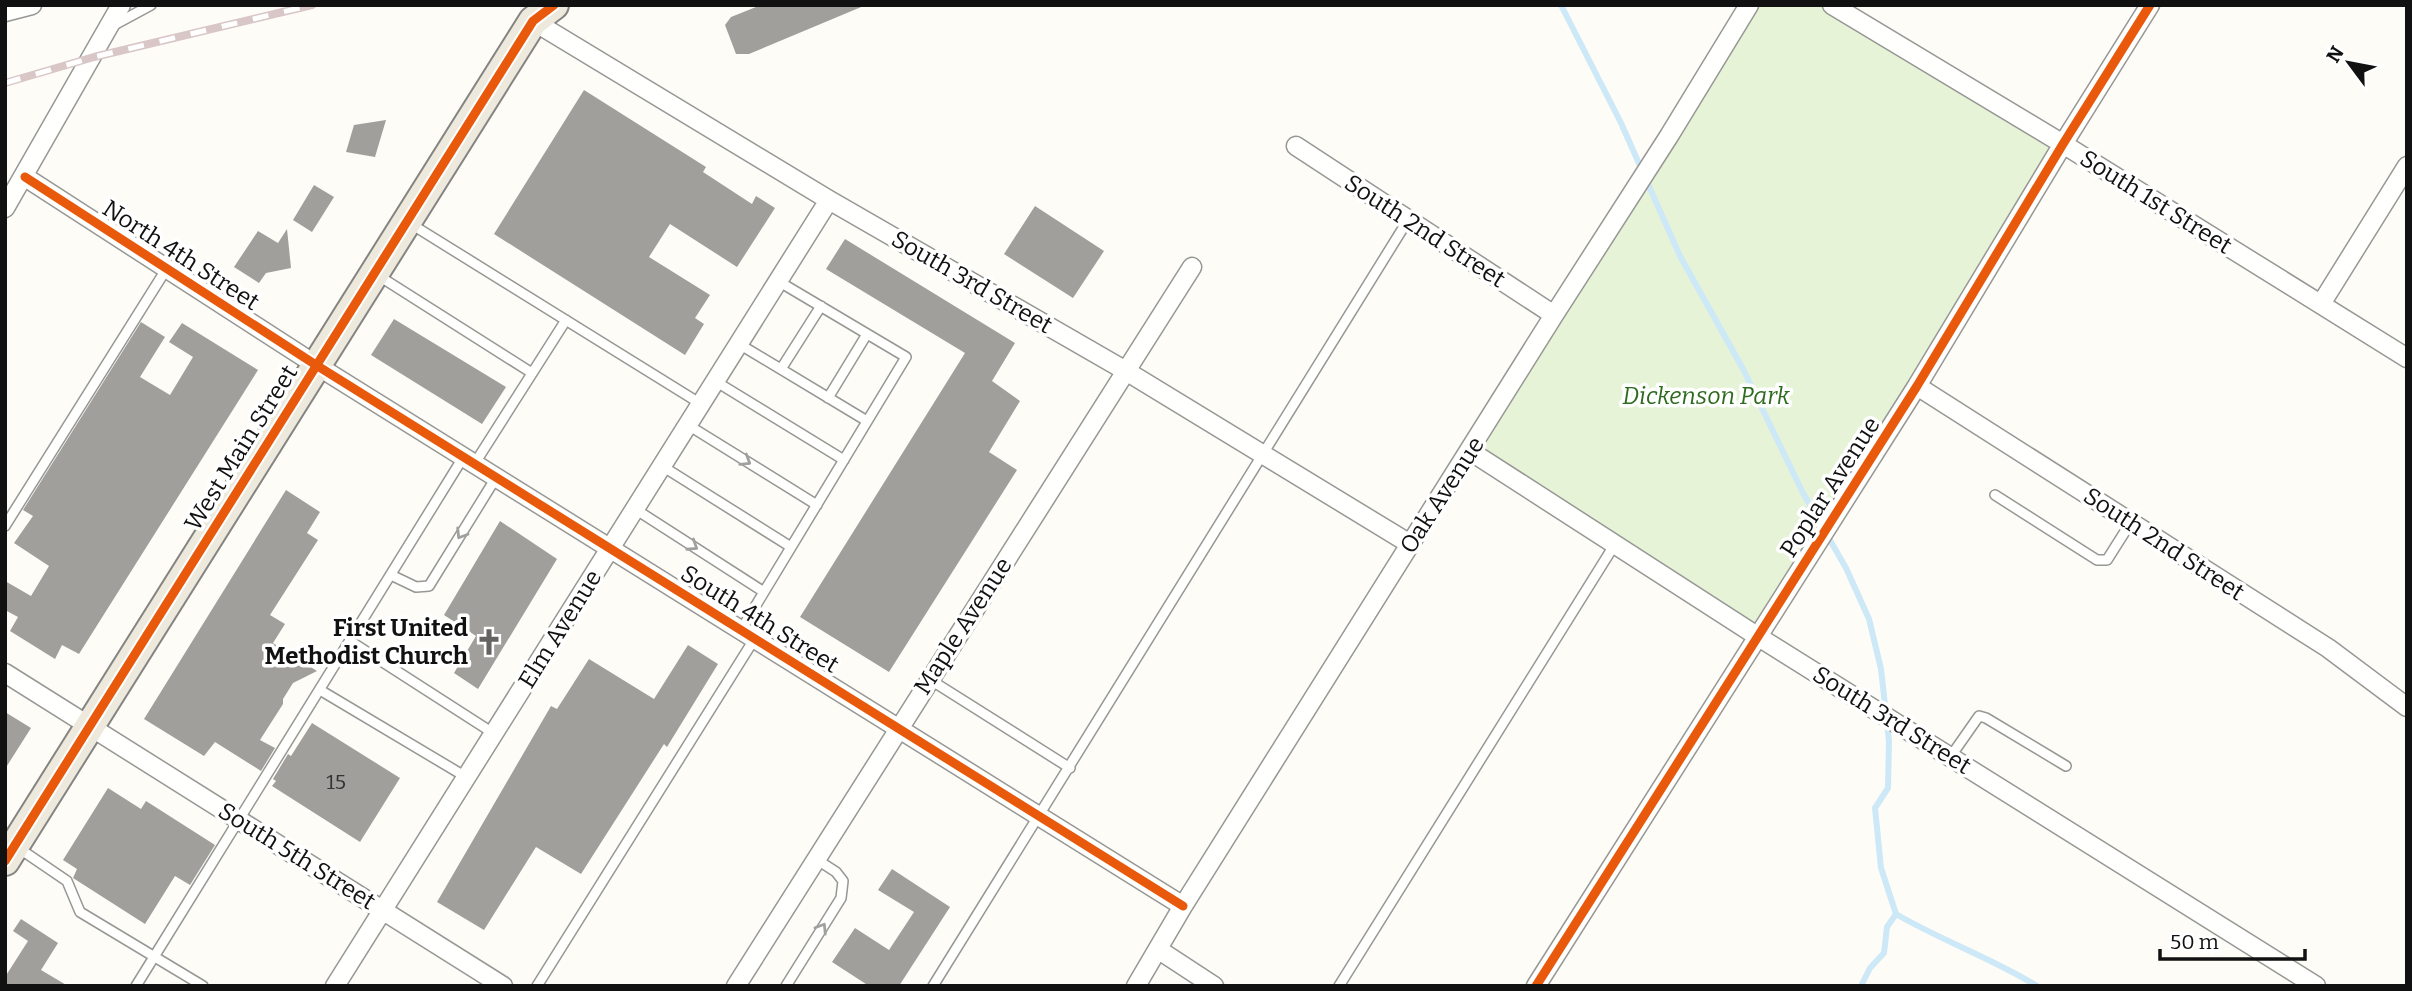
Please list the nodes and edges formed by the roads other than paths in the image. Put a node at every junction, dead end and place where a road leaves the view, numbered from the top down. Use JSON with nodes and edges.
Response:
{"nodes":[{"id":1,"x":32,"y":5,"type":"edge"},
{"id":2,"x":121,"y":5,"type":"edge"},
{"id":3,"x":151,"y":5,"type":"edge"},
{"id":4,"x":1749,"y":5,"type":"edge"},
{"id":5,"x":1832,"y":5,"type":"edge"},
{"id":6,"x":2150,"y":5,"type":"edge"},
{"id":7,"x":541,"y":10,"type":"edge"},
{"id":8,"x":5,"y":12,"type":"edge"},
{"id":9,"x":110,"y":27,"type":"junction"},
{"id":10,"x":2063,"y":144,"type":"junction"},
{"id":11,"x":1296,"y":146,"type":"dead end"},
{"id":12,"x":2407,"y":166,"type":"edge"},
{"id":13,"x":25,"y":177,"type":"junction"},
{"id":14,"x":829,"y":200,"type":"junction"},
{"id":15,"x":5,"y":208,"type":"edge"},
{"id":16,"x":1408,"y":220,"type":"junction"},
{"id":17,"x":407,"y":221,"type":"junction"},
{"id":18,"x":1192,"y":267,"type":"dead end"},
{"id":19,"x":167,"y":268,"type":"junction"},
{"id":20,"x":374,"y":273,"type":"junction"},
{"id":21,"x":778,"y":281,"type":"junction"},
{"id":22,"x":2321,"y":304,"type":"junction"},
{"id":23,"x":821,"y":306,"type":"junction"},
{"id":24,"x":1554,"y":315,"type":"junction"},
{"id":25,"x":566,"y":320,"type":"junction"},
{"id":26,"x":867,"y":334,"type":"junction"},
{"id":27,"x":739,"y":344,"type":"junction"},
{"id":28,"x":2407,"y":358,"type":"edge"},
{"id":29,"x":316,"y":365,"type":"junction"},
{"id":30,"x":781,"y":369,"type":"junction"},
{"id":31,"x":1126,"y":371,"type":"junction"},
{"id":32,"x":532,"y":373,"type":"junction"},
{"id":33,"x":715,"y":381,"type":"junction"},
{"id":34,"x":1917,"y":386,"type":"junction"},
{"id":35,"x":828,"y":398,"type":"junction"},
{"id":36,"x":701,"y":404,"type":"junction"},
{"id":37,"x":867,"y":421,"type":"junction"},
{"id":38,"x":688,"y":425,"type":"junction"},
{"id":39,"x":1470,"y":451,"type":"junction"},
{"id":40,"x":1263,"y":455,"type":"junction"},
{"id":41,"x":470,"y":459,"type":"junction"},
{"id":42,"x":844,"y":460,"type":"junction"},
{"id":43,"x":662,"y":466,"type":"junction"},
{"id":44,"x":497,"y":476,"type":"junction"},
{"id":45,"x":1995,"y":495,"type":"dead end"},
{"id":46,"x":817,"y":505,"type":"junction"},
{"id":47,"x":635,"y":509,"type":"junction"},
{"id":48,"x":2131,"y":522,"type":"junction"},
{"id":49,"x":5,"y":526,"type":"edge"},
{"id":50,"x":1410,"y":544,"type":"junction"},
{"id":51,"x":1615,"y":544,"type":"junction"},
{"id":52,"x":611,"y":547,"type":"junction"},
{"id":53,"x":791,"y":547,"type":"junction"},
{"id":54,"x":391,"y":575,"type":"junction"},
{"id":55,"x":764,"y":592,"type":"junction"},
{"id":56,"x":748,"y":634,"type":"junction"},
{"id":57,"x":1757,"y":636,"type":"junction"},
{"id":58,"x":350,"y":640,"type":"junction"},
{"id":59,"x":5,"y":673,"type":"edge"},
{"id":60,"x":929,"y":679,"type":"junction"},
{"id":61,"x":320,"y":690,"type":"junction"},
{"id":62,"x":2407,"y":706,"type":"edge"},
{"id":63,"x":91,"y":727,"type":"junction"},
{"id":64,"x":898,"y":729,"type":"junction"},
{"id":65,"x":493,"y":733,"type":"junction"},
{"id":66,"x":1943,"y":752,"type":"junction"},
{"id":67,"x":2066,"y":766,"type":"dead end"},
{"id":68,"x":1070,"y":768,"type":"junction"},
{"id":69,"x":466,"y":778,"type":"junction"},
{"id":70,"x":1039,"y":817,"type":"junction"},
{"id":71,"x":240,"y":820,"type":"junction"},
{"id":72,"x":10,"y":853,"type":"edge"},
{"id":73,"x":816,"y":859,"type":"junction"},
{"id":74,"x":1183,"y":906,"type":"junction"},
{"id":75,"x":382,"y":910,"type":"junction"},
{"id":76,"x":1159,"y":950,"type":"junction"},
{"id":77,"x":155,"y":956,"type":"junction"},
{"id":78,"x":743,"y":983,"type":"edge"},
{"id":79,"x":136,"y":986,"type":"edge"},
{"id":80,"x":203,"y":986,"type":"edge"},
{"id":81,"x":335,"y":986,"type":"edge"},
{"id":82,"x":503,"y":986,"type":"edge"},
{"id":83,"x":537,"y":986,"type":"edge"},
{"id":84,"x":786,"y":986,"type":"edge"},
{"id":85,"x":933,"y":986,"type":"edge"},
{"id":86,"x":1136,"y":986,"type":"edge"},
{"id":87,"x":1214,"y":986,"type":"edge"},
{"id":88,"x":1339,"y":986,"type":"edge"},
{"id":89,"x":1536,"y":986,"type":"edge"},
{"id":90,"x":2316,"y":986,"type":"edge"}],
"edges":[{"from":1,"to":8,"type":"street"},
{"from":2,"to":9,"type":"street"},
{"from":3,"to":9,"type":"lane"},
{"from":4,"to":24,"type":"street","name":"Oak Avenue"},
{"from":5,"to":10,"type":"street","name":"South 1st Street"},
{"from":6,"to":10,"type":"street","name":"Poplar Avenue"},
{"from":7,"to":14,"type":"street","name":"South 3rd Street"},
{"from":7,"to":17,"type":"main road","name":"West Main Street"},
{"from":9,"to":13,"type":"street"},
{"from":10,"to":22,"type":"street","name":"South 1st Street"},
{"from":10,"to":34,"type":"street","name":"Poplar Avenue"},
{"from":11,"to":16,"type":"street","name":"South 2nd Street"},
{"from":12,"to":22,"type":"street"},
{"from":13,"to":15,"type":"street"},
{"from":13,"to":19,"type":"street","name":"North 4th Street"},
{"from":14,"to":21,"type":"street","name":"Elm Avenue"},
{"from":14,"to":31,"type":"street","name":"South 3rd Street"},
{"from":16,"to":24,"type":"street","name":"South 2nd Street"},
{"from":16,"to":40,"type":"lane"},
{"from":17,"to":20,"type":"main road","name":"West Main Street"},
{"from":17,"to":25,"type":"lane"},
{"from":18,"to":31,"type":"street","name":"Maple Avenue"},
{"from":19,"to":29,"type":"street","name":"North 4th Street"},
{"from":19,"to":49,"type":"lane"},
{"from":20,"to":29,"type":"main road","name":"West Main Street"},
{"from":20,"to":32,"type":"lane"},
{"from":21,"to":23,"type":"lane"},
{"from":21,"to":27,"type":"street","name":"Elm Avenue"},
{"from":22,"to":28,"type":"street","name":"South 1st Street"},
{"from":23,"to":26,"type":"lane"},
{"from":23,"to":30,"type":"lane"},
{"from":24,"to":39,"type":"street","name":"Oak Avenue"},
{"from":25,"to":32,"type":"lane"},
{"from":25,"to":36,"type":"lane"},
{"from":26,"to":35,"type":"lane"},
{"from":26,"to":37,"type":"lane"},
{"from":27,"to":30,"type":"lane"},
{"from":27,"to":33,"type":"street","name":"Elm Avenue"},
{"from":29,"to":41,"type":"street","name":"South 4th Street"},
{"from":29,"to":63,"type":"main road","name":"West Main Street"},
{"from":30,"to":35,"type":"lane"},
{"from":31,"to":40,"type":"street","name":"South 3rd Street"},
{"from":31,"to":60,"type":"street","name":"Maple Avenue"},
{"from":32,"to":41,"type":"lane"},
{"from":33,"to":36,"type":"street","name":"Elm Avenue"},
{"from":33,"to":42,"type":"lane"},
{"from":34,"to":48,"type":"street","name":"South 2nd Street"},
{"from":34,"to":57,"type":"street","name":"Poplar Avenue"},
{"from":35,"to":37,"type":"lane"},
{"from":36,"to":38,"type":"street","name":"Elm Avenue"},
{"from":37,"to":42,"type":"lane"},
{"from":38,"to":43,"type":"street","name":"Elm Avenue"},
{"from":38,"to":46,"type":"lane","one_way":true},
{"from":39,"to":50,"type":"street","name":"Oak Avenue"},
{"from":39,"to":51,"type":"street","name":"South 3rd Street"},
{"from":40,"to":50,"type":"street","name":"South 3rd Street"},
{"from":40,"to":68,"type":"lane"},
{"from":41,"to":44,"type":"street","name":"South 4th Street"},
{"from":41,"to":54,"type":"lane"},
{"from":42,"to":46,"type":"lane"},
{"from":43,"to":47,"type":"street","name":"Elm Avenue"},
{"from":43,"to":53,"type":"lane"},
{"from":44,"to":52,"type":"street","name":"South 4th Street"},
{"from":44,"to":54,"type":"lane","one_way":true},
{"from":45,"to":48,"type":"lane"},
{"from":46,"to":53,"type":"lane"},
{"from":47,"to":52,"type":"street","name":"Elm Avenue"},
{"from":47,"to":55,"type":"lane","one_way":true},
{"from":48,"to":62,"type":"street","name":"South 2nd Street"},
{"from":50,"to":74,"type":"street","name":"Oak Avenue"},
{"from":51,"to":57,"type":"street","name":"South 3rd Street"},
{"from":51,"to":88,"type":"lane"},
{"from":52,"to":56,"type":"street","name":"South 4th Street"},
{"from":52,"to":65,"type":"street","name":"Elm Avenue"},
{"from":53,"to":55,"type":"lane"},
{"from":54,"to":58,"type":"lane"},
{"from":55,"to":56,"type":"lane"},
{"from":56,"to":64,"type":"street","name":"South 4th Street"},
{"from":56,"to":83,"type":"lane"},
{"from":57,"to":66,"type":"street","name":"South 3rd Street"},
{"from":57,"to":89,"type":"street","name":"Poplar Avenue"},
{"from":58,"to":61,"type":"lane"},
{"from":58,"to":65,"type":"lane"},
{"from":59,"to":63,"type":"street","name":"South 5th Street"},
{"from":60,"to":64,"type":"street","name":"Maple Avenue"},
{"from":60,"to":68,"type":"lane"},
{"from":61,"to":69,"type":"lane"},
{"from":61,"to":71,"type":"lane"},
{"from":63,"to":71,"type":"street","name":"South 5th Street"},
{"from":63,"to":72,"type":"main road","name":"West Main Street"},
{"from":64,"to":70,"type":"street","name":"South 4th Street"},
{"from":64,"to":73,"type":"street","name":"Maple Avenue"},
{"from":65,"to":69,"type":"street","name":"Elm Avenue"},
{"from":66,"to":67,"type":"lane"},
{"from":66,"to":90,"type":"street","name":"South 3rd Street"},
{"from":68,"to":70,"type":"lane"},
{"from":69,"to":75,"type":"street","name":"Elm Avenue"},
{"from":70,"to":74,"type":"street","name":"South 4th Street"},
{"from":70,"to":85,"type":"lane"},
{"from":71,"to":75,"type":"street","name":"South 5th Street"},
{"from":71,"to":77,"type":"lane"},
{"from":72,"to":77,"type":"lane"},
{"from":73,"to":78,"type":"street","name":"Maple Avenue"},
{"from":84,"to":73,"type":"lane","one_way":true},
{"from":74,"to":76,"type":"street","name":"Oak Avenue"},
{"from":75,"to":81,"type":"street","name":"Elm Avenue"},
{"from":75,"to":82,"type":"street","name":"South 5th Street"},
{"from":76,"to":86,"type":"street","name":"Oak Avenue"},
{"from":76,"to":87,"type":"street"},
{"from":77,"to":79,"type":"lane"},
{"from":77,"to":80,"type":"lane"}]}
